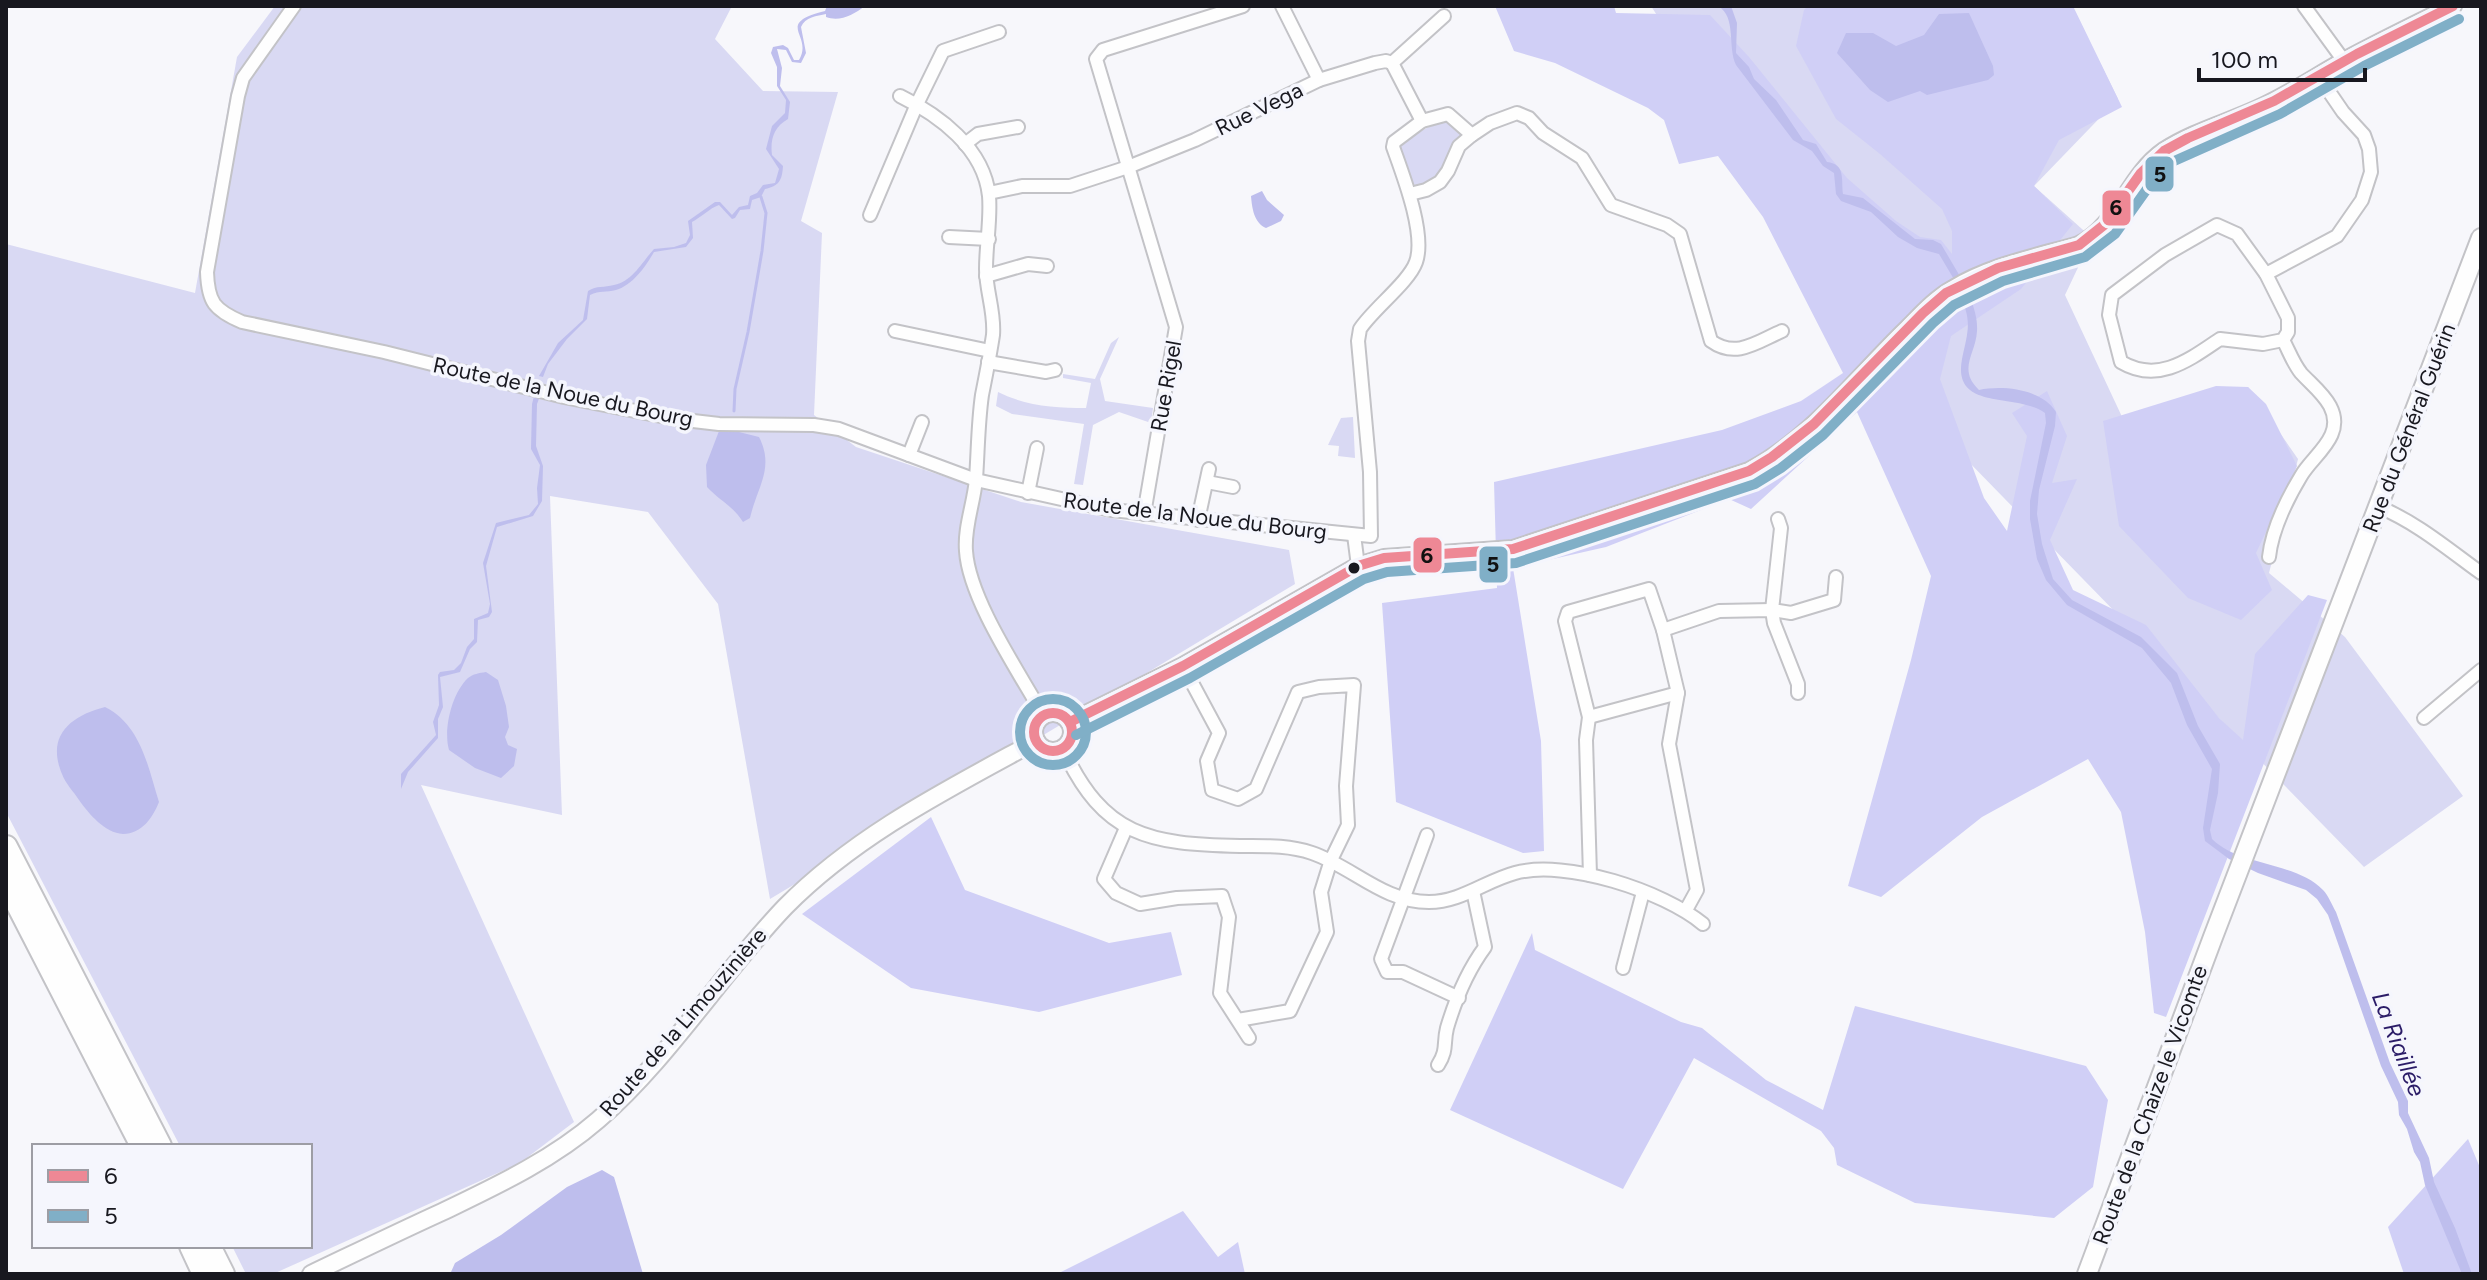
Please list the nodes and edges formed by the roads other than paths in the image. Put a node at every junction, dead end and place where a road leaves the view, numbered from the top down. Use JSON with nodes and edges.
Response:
{"nodes":[{"id":1,"x":294,"y":6,"type":"edge"},
{"id":2,"x":1243,"y":6,"type":"edge"},
{"id":3,"x":1282,"y":6,"type":"edge"},
{"id":4,"x":2304,"y":6,"type":"edge"},
{"id":5,"x":2453,"y":6,"type":"edge"},
{"id":6,"x":1444,"y":16,"type":"dead end"},
{"id":7,"x":999,"y":32,"type":"dead end"},
{"id":8,"x":2344,"y":61,"type":"junction"},
{"id":9,"x":1392,"y":63,"type":"junction"},
{"id":10,"x":2319,"y":77,"type":"junction"},
{"id":11,"x":1319,"y":80,"type":"junction"},
{"id":12,"x":900,"y":96,"type":"dead end"},
{"id":13,"x":917,"y":104,"type":"junction"},
{"id":14,"x":1422,"y":121,"type":"junction"},
{"id":15,"x":1018,"y":127,"type":"dead end"},
{"id":16,"x":1472,"y":135,"type":"junction"},
{"id":17,"x":965,"y":144,"type":"junction"},
{"id":18,"x":1128,"y":167,"type":"junction"},
{"id":19,"x":989,"y":193,"type":"junction"},
{"id":20,"x":1410,"y":194,"type":"junction"},
{"id":21,"x":870,"y":215,"type":"dead end"},
{"id":22,"x":949,"y":237,"type":"dead end"},
{"id":23,"x":2481,"y":238,"type":"edge"},
{"id":24,"x":989,"y":239,"type":"junction"},
{"id":25,"x":1047,"y":266,"type":"dead end"},
{"id":26,"x":2266,"y":274,"type":"junction"},
{"id":27,"x":986,"y":276,"type":"junction"},
{"id":28,"x":895,"y":331,"type":"dead end"},
{"id":29,"x":1782,"y":331,"type":"dead end"},
{"id":30,"x":2283,"y":340,"type":"junction"},
{"id":31,"x":989,"y":357,"type":"junction"},
{"id":32,"x":1055,"y":370,"type":"dead end"},
{"id":33,"x":922,"y":422,"type":"dead end"},
{"id":34,"x":1037,"y":448,"type":"dead end"},
{"id":35,"x":909,"y":455,"type":"junction"},
{"id":36,"x":1209,"y":469,"type":"dead end"},
{"id":37,"x":976,"y":480,"type":"junction"},
{"id":38,"x":1207,"y":482,"type":"junction"},
{"id":39,"x":1233,"y":487,"type":"dead end"},
{"id":40,"x":1028,"y":493,"type":"junction"},
{"id":41,"x":2379,"y":507,"type":"junction"},
{"id":42,"x":1144,"y":514,"type":"junction"},
{"id":43,"x":1778,"y":519,"type":"dead end"},
{"id":44,"x":1198,"y":520,"type":"junction"},
{"id":45,"x":1354,"y":535,"type":"junction"},
{"id":46,"x":2269,"y":557,"type":"dead end"},
{"id":47,"x":1358,"y":566,"type":"junction"},
{"id":48,"x":2481,"y":573,"type":"edge"},
{"id":49,"x":1836,"y":577,"type":"dead end"},
{"id":50,"x":1772,"y":610,"type":"junction"},
{"id":51,"x":1663,"y":630,"type":"junction"},
{"id":52,"x":1183,"y":666,"type":"junction"},
{"id":53,"x":2481,"y":670,"type":"edge"},
{"id":54,"x":1678,"y":693,"type":"junction"},
{"id":55,"x":1798,"y":693,"type":"dead end"},
{"id":56,"x":1043,"y":715,"type":"junction"},
{"id":57,"x":1589,"y":717,"type":"junction"},
{"id":58,"x":2424,"y":718,"type":"dead end"},
{"id":59,"x":1070,"y":722,"type":"junction"},
{"id":60,"x":1036,"y":741,"type":"junction"},
{"id":61,"x":1063,"y":749,"type":"junction"},
{"id":62,"x":1126,"y":828,"type":"junction"},
{"id":63,"x":1427,"y":835,"type":"dead end"},
{"id":64,"x":6,"y":847,"type":"edge"},
{"id":65,"x":2247,"y":849,"type":"joint"},
{"id":66,"x":1331,"y":860,"type":"junction"},
{"id":67,"x":1590,"y":875,"type":"junction"},
{"id":68,"x":6,"y":882,"type":"edge"},
{"id":69,"x":1473,"y":891,"type":"junction"},
{"id":70,"x":1643,"y":892,"type":"junction"},
{"id":71,"x":1402,"y":899,"type":"junction"},
{"id":72,"x":1686,"y":910,"type":"junction"},
{"id":73,"x":1703,"y":924,"type":"dead end"},
{"id":74,"x":1623,"y":968,"type":"dead end"},
{"id":75,"x":1459,"y":998,"type":"junction"},
{"id":76,"x":1238,"y":1020,"type":"junction"},
{"id":77,"x":1249,"y":1038,"type":"dead end"},
{"id":78,"x":1438,"y":1065,"type":"dead end"},
{"id":79,"x":141,"y":1144,"type":"edge"},
{"id":80,"x":159,"y":1144,"type":"edge"},
{"id":81,"x":192,"y":1248,"type":"edge"},
{"id":82,"x":210,"y":1248,"type":"edge"},
{"id":83,"x":204,"y":1274,"type":"edge"},
{"id":84,"x":223,"y":1274,"type":"edge"},
{"id":85,"x":311,"y":1274,"type":"edge"},
{"id":86,"x":2087,"y":1274,"type":"edge"}],
"edges":[{"from":1,"to":35,"type":"street","name":"Route de la Noue du Bourg"},
{"from":2,"to":18,"type":"street","name":"Rue Rigel"},
{"from":3,"to":11,"type":"street"},
{"from":4,"to":8,"type":"street"},
{"from":5,"to":8,"type":"street"},
{"from":6,"to":9,"type":"street"},
{"from":7,"to":13,"type":"street"},
{"from":8,"to":10,"type":"street"},
{"from":9,"to":11,"type":"street","name":"Rue Vega"},
{"from":9,"to":14,"type":"street"},
{"from":10,"to":26,"type":"street"},
{"from":10,"to":47,"type":"street"},
{"from":11,"to":18,"type":"street","name":"Rue Vega"},
{"from":12,"to":13,"type":"street"},
{"from":13,"to":17,"type":"street"},
{"from":13,"to":21,"type":"street"},
{"from":14,"to":16,"type":"street"},
{"from":14,"to":20,"type":"street"},
{"from":15,"to":17,"type":"street"},
{"from":16,"to":20,"type":"street"},
{"from":16,"to":29,"type":"street"},
{"from":17,"to":19,"type":"street"},
{"from":18,"to":19,"type":"street","name":"Rue Vega"},
{"from":18,"to":42,"type":"street","name":"Rue Rigel"},
{"from":19,"to":24,"type":"street"},
{"from":20,"to":45,"type":"street","name":"Route de la Noue du Bourg"},
{"from":22,"to":24,"type":"street"},
{"from":23,"to":41,"type":"main road","name":"Rue du Général Guérin"},
{"from":24,"to":27,"type":"street"},
{"from":25,"to":27,"type":"street"},
{"from":26,"to":30,"type":"street"},
{"from":26,"to":30,"type":"street"},
{"from":27,"to":31,"type":"street"},
{"from":28,"to":31,"type":"street"},
{"from":30,"to":46,"type":"street"},
{"from":31,"to":32,"type":"street"},
{"from":31,"to":37,"type":"street"},
{"from":33,"to":35,"type":"street"},
{"from":34,"to":40,"type":"street"},
{"from":35,"to":37,"type":"street","name":"Route de la Noue du Bourg"},
{"from":36,"to":38,"type":"street"},
{"from":37,"to":40,"type":"street","name":"Route de la Noue du Bourg"},
{"from":37,"to":56,"type":"street"},
{"from":38,"to":39,"type":"street"},
{"from":38,"to":44,"type":"street"},
{"from":40,"to":42,"type":"street","name":"Route de la Noue du Bourg"},
{"from":41,"to":48,"type":"street"},
{"from":41,"to":65,"type":"main road","name":"Rue du Général Guérin"},
{"from":42,"to":44,"type":"street","name":"Route de la Noue du Bourg"},
{"from":43,"to":50,"type":"street"},
{"from":44,"to":45,"type":"street","name":"Route de la Noue du Bourg"},
{"from":45,"to":47,"type":"street"},
{"from":47,"to":52,"type":"street"},
{"from":49,"to":50,"type":"street"},
{"from":50,"to":51,"type":"street"},
{"from":50,"to":55,"type":"street"},
{"from":51,"to":54,"type":"street"},
{"from":51,"to":57,"type":"street"},
{"from":52,"to":59,"type":"street"},
{"from":52,"to":66,"type":"street"},
{"from":53,"to":58,"type":"street"},
{"from":54,"to":57,"type":"street"},
{"from":54,"to":72,"type":"street"},
{"from":56,"to":59,"type":"street"},
{"from":56,"to":60,"type":"street"},
{"from":57,"to":67,"type":"street"},
{"from":59,"to":61,"type":"street"},
{"from":60,"to":61,"type":"street"},
{"from":60,"to":85,"type":"street","name":"Route de la Limouzinière"},
{"from":61,"to":62,"type":"street"},
{"from":62,"to":66,"type":"street"},
{"from":62,"to":76,"type":"street"},
{"from":63,"to":71,"type":"street"},
{"from":64,"to":80,"type":"highway"},
{"from":65,"to":86,"type":"main road","name":"Route de la Chaize le Vicomte"},
{"from":66,"to":71,"type":"street"},
{"from":66,"to":76,"type":"street"},
{"from":67,"to":69,"type":"street"},
{"from":67,"to":70,"type":"street"},
{"from":68,"to":79,"type":"highway"},
{"from":69,"to":71,"type":"street"},
{"from":69,"to":75,"type":"street"},
{"from":70,"to":72,"type":"street"},
{"from":70,"to":74,"type":"street"},
{"from":71,"to":75,"type":"street"},
{"from":72,"to":73,"type":"street"},
{"from":75,"to":78,"type":"street"},
{"from":76,"to":77,"type":"street"},
{"from":81,"to":83,"type":"highway"},
{"from":82,"to":84,"type":"highway"}]}
